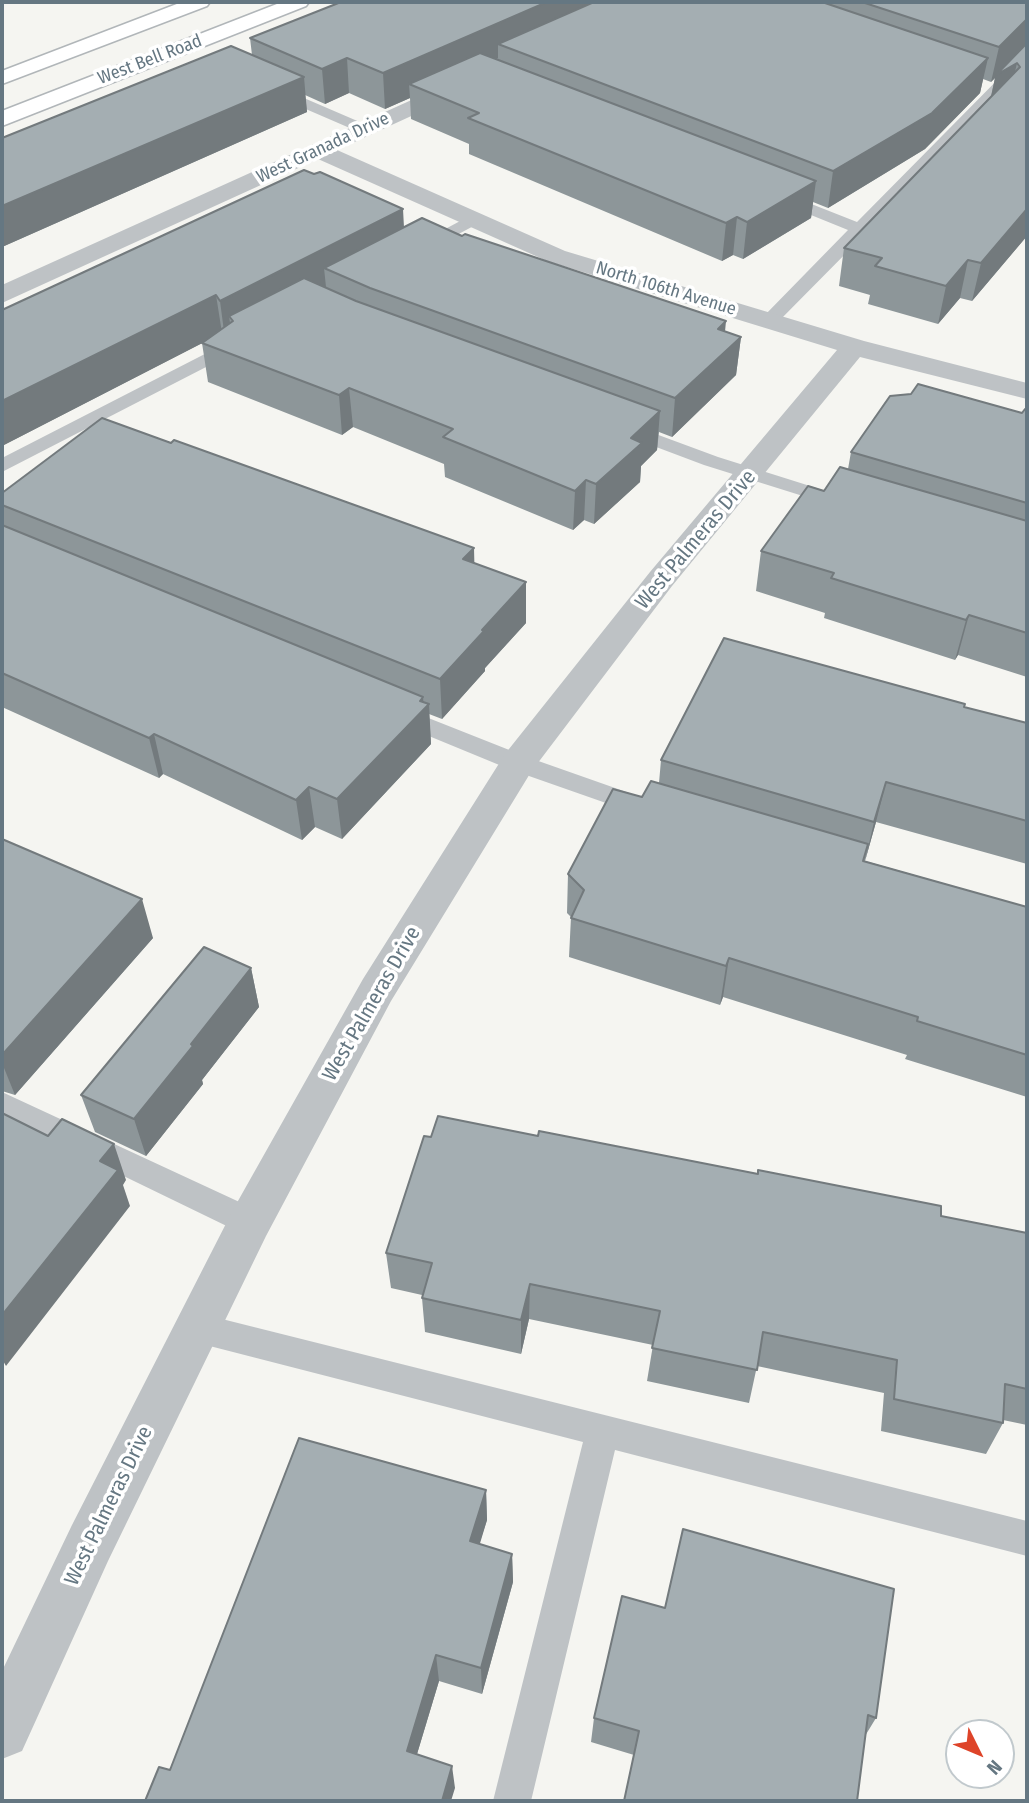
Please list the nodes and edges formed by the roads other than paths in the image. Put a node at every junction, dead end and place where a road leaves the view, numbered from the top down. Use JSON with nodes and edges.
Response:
{"nodes":[{"id":1,"x":200,"y":2,"type":"edge"},
{"id":2,"x":299,"y":2,"type":"edge"},
{"id":3,"x":1027,"y":58,"type":"edge"},
{"id":4,"x":2,"y":78,"type":"edge"},
{"id":5,"x":477,"y":78,"type":"edge"},
{"id":6,"x":265,"y":86,"type":"edge"},
{"id":7,"x":2,"y":118,"type":"edge"},
{"id":8,"x":364,"y":129,"type":"junction"},
{"id":9,"x":318,"y":150,"type":"junction"},
{"id":10,"x":770,"y":194,"type":"edge"},
{"id":11,"x":475,"y":218,"type":"junction"},
{"id":12,"x":860,"y":229,"type":"junction"},
{"id":13,"x":404,"y":256,"type":"edge"},
{"id":14,"x":2,"y":295,"type":"edge"},
{"id":15,"x":769,"y":321,"type":"junction"},
{"id":16,"x":247,"y":338,"type":"edge"},
{"id":17,"x":854,"y":347,"type":"junction"},
{"id":18,"x":1027,"y":391,"type":"edge"},
{"id":19,"x":610,"y":423,"type":"edge"},
{"id":20,"x":2,"y":466,"type":"edge"},
{"id":21,"x":751,"y":474,"type":"junction"},
{"id":22,"x":855,"y":506,"type":"edge"},
{"id":23,"x":376,"y":705,"type":"edge"},
{"id":24,"x":518,"y":763,"type":"junction"},
{"id":25,"x":663,"y":813,"type":"edge"},
{"id":26,"x":2,"y":1104,"type":"edge"},
{"id":27,"x":250,"y":1222,"type":"junction"},
{"id":28,"x":198,"y":1328,"type":"junction"},
{"id":29,"x":603,"y":1431,"type":"junction"},
{"id":30,"x":1027,"y":1539,"type":"edge"},
{"id":31,"x":2,"y":1731,"type":"edge"},
{"id":32,"x":512,"y":1801,"type":"edge"}],
"edges":[{"from":1,"to":4,"type":"main road","name":"West Bell Road"},
{"from":2,"to":7,"type":"main road","name":"West Bell Road"},
{"from":3,"to":12,"type":"lane"},
{"from":5,"to":8,"type":"street","name":"West Granada Drive"},
{"from":6,"to":8,"type":"lane"},
{"from":8,"to":9,"type":"street","name":"West Granada Drive"},
{"from":9,"to":11,"type":"street","name":"North 106th Avenue"},
{"from":9,"to":14,"type":"street","name":"West Granada Drive"},
{"from":10,"to":12,"type":"lane"},
{"from":11,"to":13,"type":"lane"},
{"from":11,"to":15,"type":"street","name":"North 106th Avenue"},
{"from":12,"to":15,"type":"lane"},
{"from":15,"to":17,"type":"street","name":"North 106th Avenue"},
{"from":16,"to":20,"type":"lane"},
{"from":17,"to":18,"type":"street","name":"North 106th Avenue"},
{"from":17,"to":21,"type":"street","name":"West Palmeras Drive"},
{"from":19,"to":21,"type":"lane"},
{"from":21,"to":22,"type":"lane"},
{"from":21,"to":24,"type":"street","name":"West Palmeras Drive"},
{"from":23,"to":24,"type":"lane"},
{"from":24,"to":25,"type":"lane"},
{"from":24,"to":27,"type":"street","name":"West Palmeras Drive"},
{"from":26,"to":27,"type":"lane"},
{"from":27,"to":28,"type":"street","name":"West Palmeras Drive"},
{"from":28,"to":29,"type":"lane"},
{"from":28,"to":31,"type":"street","name":"West Palmeras Drive"},
{"from":29,"to":30,"type":"lane"},
{"from":29,"to":32,"type":"lane"}]}
